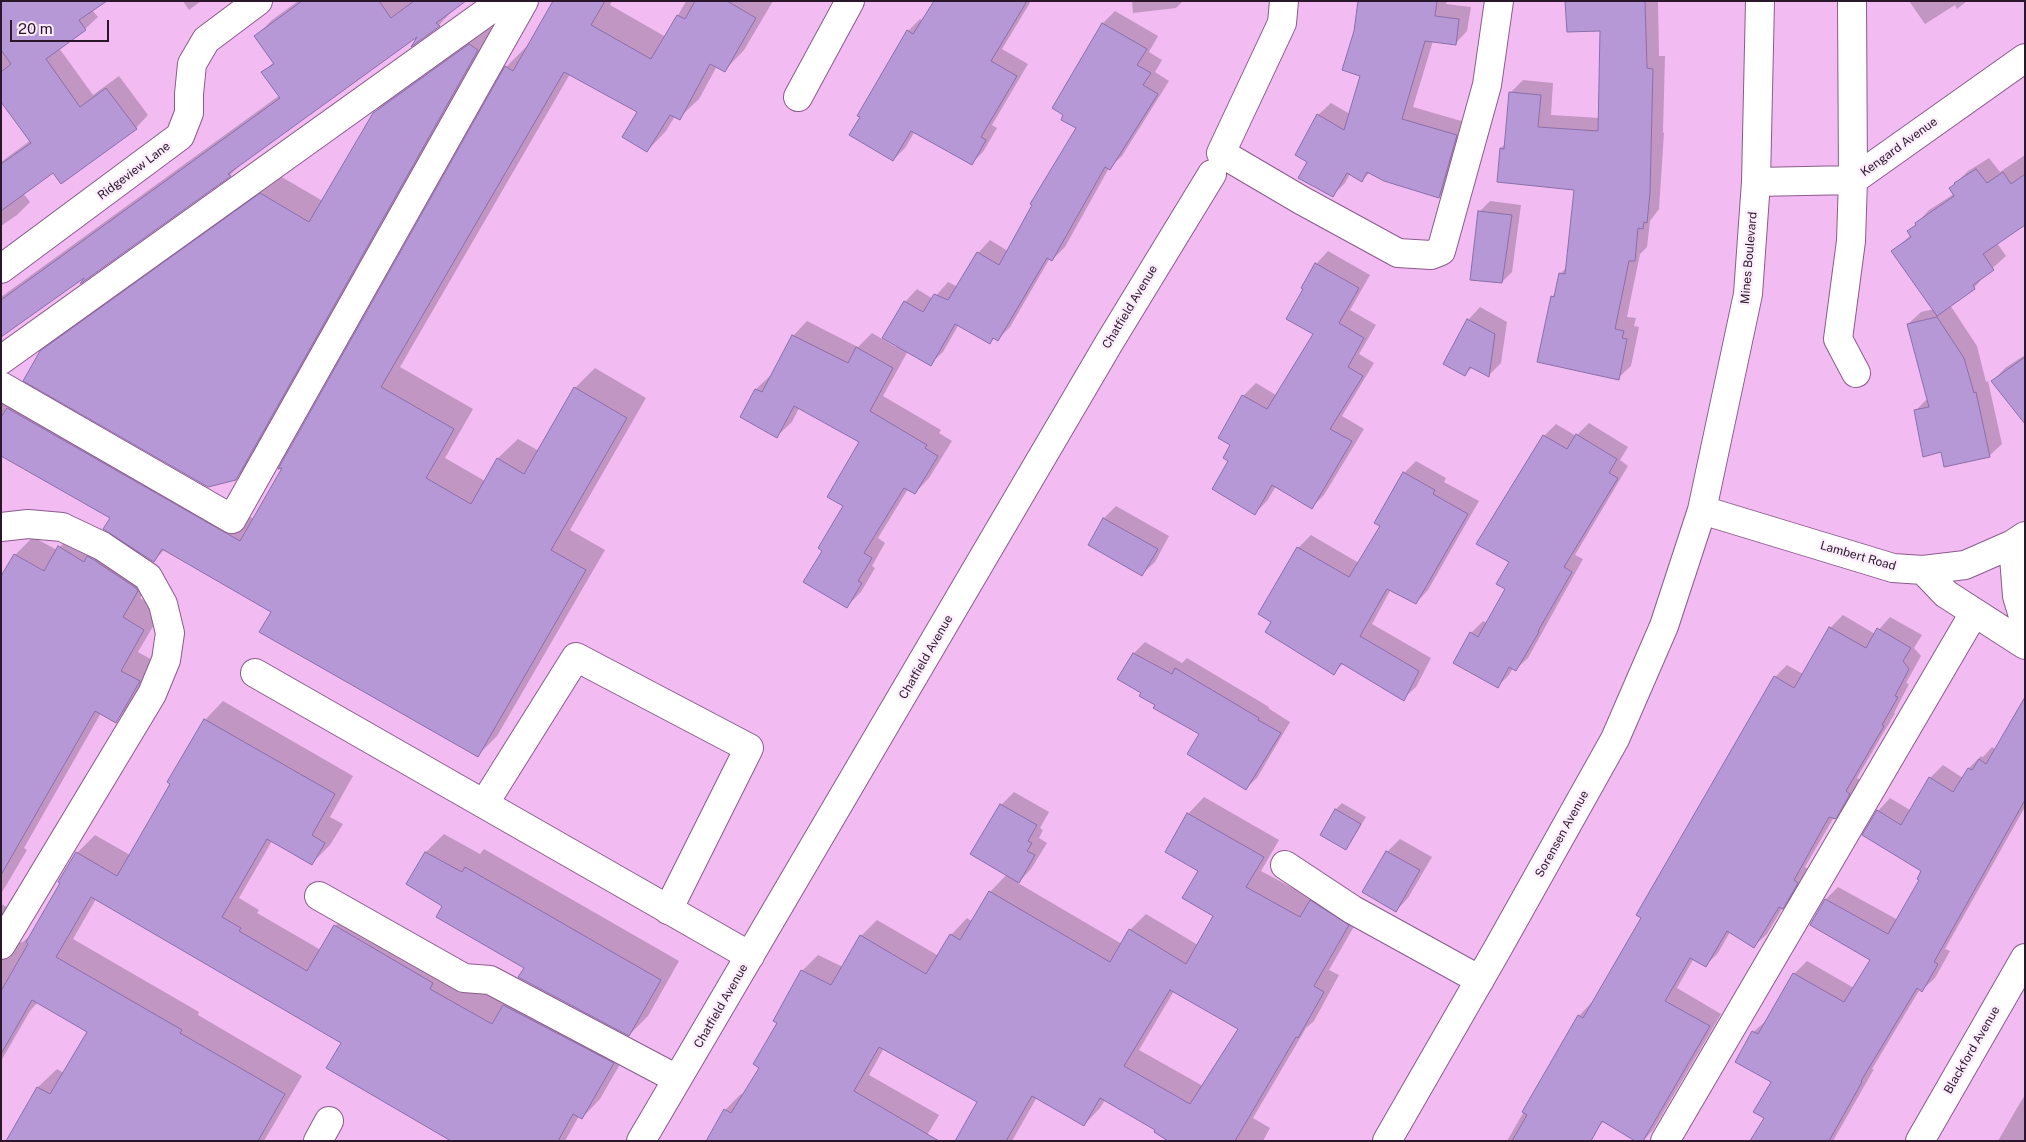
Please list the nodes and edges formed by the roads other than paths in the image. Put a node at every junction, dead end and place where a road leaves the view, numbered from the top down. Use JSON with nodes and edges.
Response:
{"nodes":[{"id":1,"x":258,"y":1,"type":"edge"},
{"id":2,"x":502,"y":1,"type":"edge"},
{"id":3,"x":524,"y":1,"type":"edge"},
{"id":4,"x":850,"y":1,"type":"edge"},
{"id":5,"x":1284,"y":1,"type":"edge"},
{"id":6,"x":1499,"y":1,"type":"edge"},
{"id":7,"x":1760,"y":1,"type":"edge"},
{"id":8,"x":1852,"y":1,"type":"edge"},
{"id":9,"x":2025,"y":58,"type":"edge"},
{"id":10,"x":798,"y":97,"type":"dead end"},
{"id":11,"x":1216,"y":164,"type":"junction"},
{"id":12,"x":1853,"y":180,"type":"junction"},
{"id":13,"x":1756,"y":182,"type":"junction"},
{"id":14,"x":1,"y":269,"type":"edge"},
{"id":15,"x":1,"y":360,"type":"edge"},
{"id":16,"x":1856,"y":372,"type":"dead end"},
{"id":17,"x":1,"y":386,"type":"edge"},
{"id":18,"x":1702,"y":510,"type":"junction"},
{"id":19,"x":1,"y":527,"type":"edge"},
{"id":20,"x":2019,"y":540,"type":"edge"},
{"id":21,"x":1923,"y":570,"type":"junction"},
{"id":22,"x":1974,"y":613,"type":"junction"},
{"id":23,"x":2025,"y":623,"type":"edge"},
{"id":24,"x":2025,"y":645,"type":"edge"},
{"id":25,"x":255,"y":673,"type":"dead end"},
{"id":26,"x":484,"y":804,"type":"junction"},
{"id":27,"x":1285,"y":865,"type":"dead end"},
{"id":28,"x":319,"y":896,"type":"dead end"},
{"id":29,"x":668,"y":910,"type":"junction"},
{"id":30,"x":1,"y":945,"type":"edge"},
{"id":31,"x":750,"y":956,"type":"junction"},
{"id":32,"x":2025,"y":958,"type":"edge"},
{"id":33,"x":1480,"y":980,"type":"junction"},
{"id":34,"x":677,"y":1079,"type":"junction"},
{"id":35,"x":641,"y":1141,"type":"edge"},
{"id":36,"x":1387,"y":1141,"type":"edge"},
{"id":37,"x":1665,"y":1141,"type":"edge"},
{"id":38,"x":1920,"y":1141,"type":"edge"}],
"edges":[{"from":1,"to":14,"type":"street","name":"Ridgeview Lane"},
{"from":2,"to":15,"type":"street"},
{"from":3,"to":17,"type":"street"},
{"from":4,"to":10,"type":"street"},
{"from":5,"to":11,"type":"street","name":"Chatfield Avenue"},
{"from":6,"to":11,"type":"street"},
{"from":7,"to":13,"type":"street","name":"Mines Boulevard"},
{"from":8,"to":12,"type":"street"},
{"from":9,"to":12,"type":"street","name":"Kengard Avenue"},
{"from":11,"to":31,"type":"street","name":"Chatfield Avenue"},
{"from":12,"to":13,"type":"street","name":"Kengard Avenue"},
{"from":12,"to":16,"type":"street"},
{"from":13,"to":18,"type":"street","name":"Mines Boulevard"},
{"from":18,"to":21,"type":"street","name":"Lambert Road"},
{"from":18,"to":33,"type":"street","name":"Sorensen Avenue"},
{"from":19,"to":30,"type":"street"},
{"from":20,"to":21,"type":"street"},
{"from":20,"to":23,"type":"street"},
{"from":21,"to":22,"type":"street"},
{"from":22,"to":24,"type":"street"},
{"from":22,"to":37,"type":"street"},
{"from":25,"to":26,"type":"street"},
{"from":26,"to":29,"type":"street"},
{"from":26,"to":29,"type":"street"},
{"from":27,"to":33,"type":"street"},
{"from":28,"to":34,"type":"street"},
{"from":29,"to":31,"type":"street"},
{"from":31,"to":34,"type":"street","name":"Chatfield Avenue"},
{"from":32,"to":38,"type":"street","name":"Blackford Avenue"},
{"from":33,"to":36,"type":"street","name":"Sorensen Avenue"},
{"from":34,"to":35,"type":"street","name":"Chatfield Avenue"}]}
